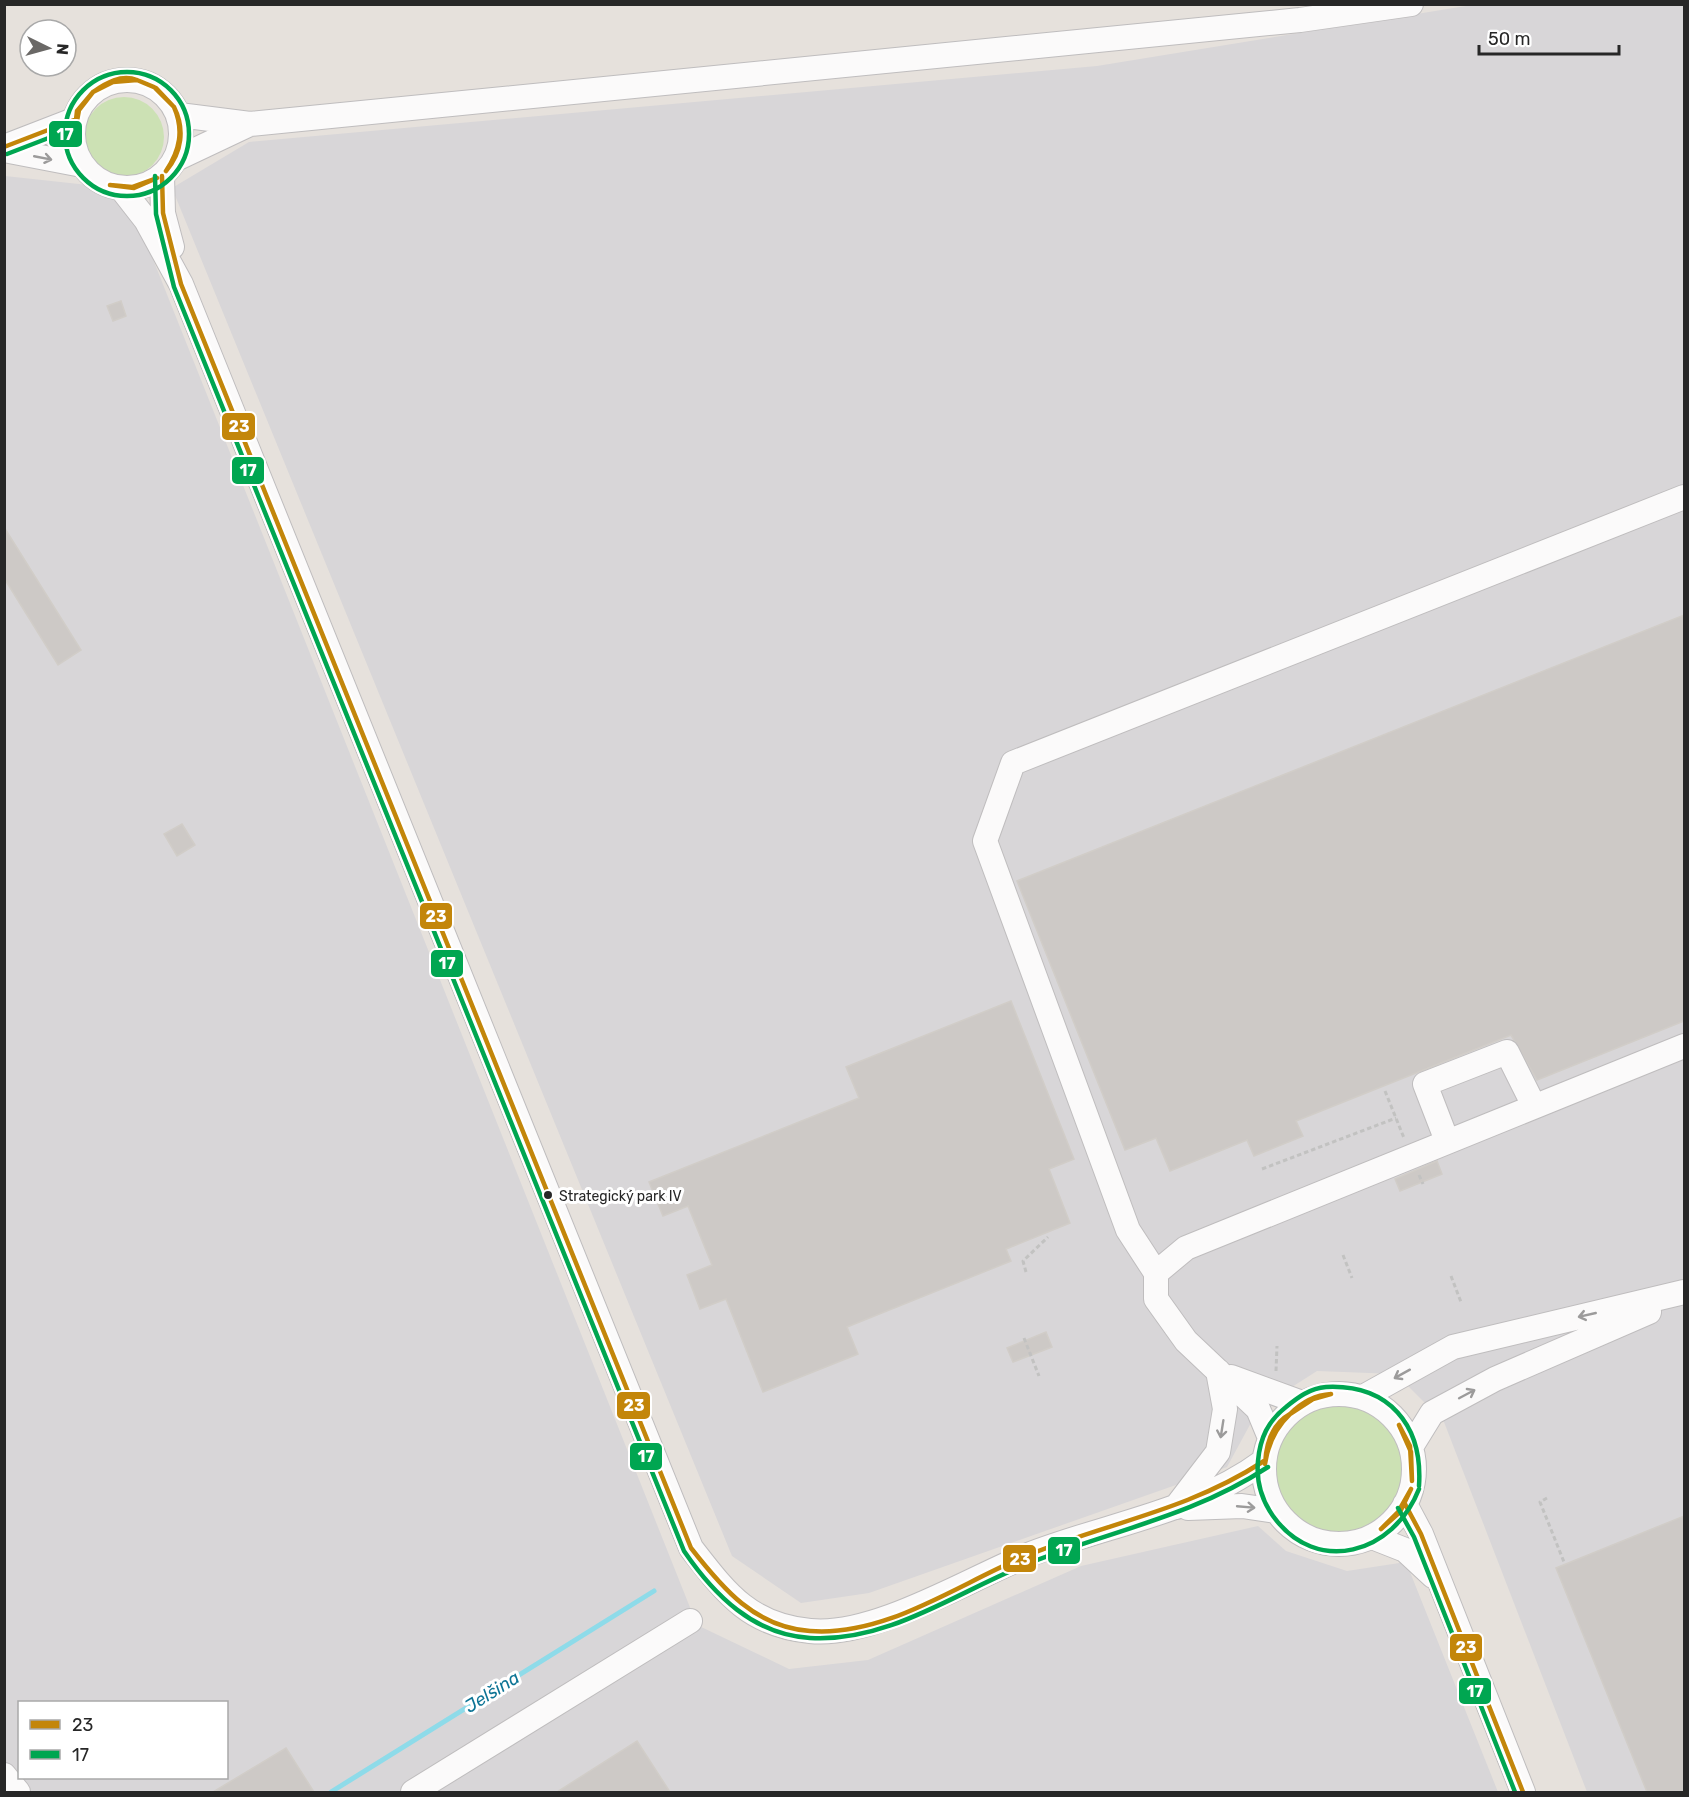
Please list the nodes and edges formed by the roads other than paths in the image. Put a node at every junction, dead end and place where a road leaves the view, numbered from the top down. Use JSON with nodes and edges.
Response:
{"nodes":[{"id":1,"x":1411,"y":4,"type":"edge"},
{"id":2,"x":178,"y":115,"type":"junction"},
{"id":3,"x":74,"y":120,"type":"junction"},
{"id":4,"x":250,"y":124,"type":"junction"},
{"id":5,"x":4,"y":149,"type":"edge"},
{"id":6,"x":82,"y":165,"type":"junction"},
{"id":7,"x":169,"y":167,"type":"junction"},
{"id":8,"x":121,"y":188,"type":"junction"},
{"id":9,"x":182,"y":284,"type":"junction"},
{"id":10,"x":1684,"y":497,"type":"edge"},
{"id":11,"x":1684,"y":1046,"type":"edge"},
{"id":12,"x":1534,"y":1106,"type":"junction"},
{"id":13,"x":1447,"y":1141,"type":"junction"},
{"id":14,"x":1156,"y":1273,"type":"junction"},
{"id":15,"x":1684,"y":1292,"type":"edge"},
{"id":16,"x":1684,"y":1297,"type":"edge"},
{"id":17,"x":1218,"y":1371,"type":"junction"},
{"id":18,"x":1364,"y":1397,"type":"junction"},
{"id":19,"x":1302,"y":1403,"type":"junction"},
{"id":20,"x":1270,"y":1438,"type":"junction"},
{"id":21,"x":1411,"y":1447,"type":"junction"},
{"id":22,"x":1263,"y":1461,"type":"junction"},
{"id":23,"x":1405,"y":1504,"type":"junction"},
{"id":24,"x":1174,"y":1509,"type":"junction"},
{"id":25,"x":1276,"y":1511,"type":"junction"},
{"id":26,"x":1372,"y":1537,"type":"junction"},
{"id":27,"x":1437,"y":1579,"type":"junction"},
{"id":28,"x":690,"y":1621,"type":"dead end"},
{"id":29,"x":4,"y":1775,"type":"edge"},
{"id":30,"x":18,"y":1792,"type":"edge"},
{"id":31,"x":413,"y":1792,"type":"edge"},
{"id":32,"x":1523,"y":1792,"type":"edge"}],
"edges":[{"from":1,"to":4,"type":"street"},
{"from":2,"to":3,"type":"street"},
{"from":2,"to":4,"type":"street"},
{"from":2,"to":7,"type":"street"},
{"from":3,"to":5,"type":"street"},
{"from":3,"to":6,"type":"street"},
{"from":4,"to":7,"type":"street"},
{"from":5,"to":6,"type":"street","one_way":true},
{"from":6,"to":8,"type":"street"},
{"from":7,"to":8,"type":"street"},
{"from":7,"to":9,"type":"street"},
{"from":8,"to":9,"type":"street"},
{"from":9,"to":24,"type":"street"},
{"from":10,"to":14,"type":"street"},
{"from":11,"to":12,"type":"street"},
{"from":12,"to":13,"type":"street"},
{"from":12,"to":13,"type":"street"},
{"from":13,"to":14,"type":"street"},
{"from":14,"to":17,"type":"street"},
{"from":15,"to":18,"type":"street","one_way":true},
{"from":21,"to":16,"type":"street","one_way":true},
{"from":17,"to":19,"type":"street"},
{"from":17,"to":20,"type":"street"},
{"from":17,"to":24,"type":"street","one_way":true},
{"from":18,"to":19,"type":"street"},
{"from":18,"to":21,"type":"street"},
{"from":19,"to":20,"type":"street"},
{"from":20,"to":22,"type":"street"},
{"from":21,"to":23,"type":"street"},
{"from":22,"to":24,"type":"street"},
{"from":22,"to":25,"type":"street"},
{"from":23,"to":26,"type":"street"},
{"from":23,"to":27,"type":"street"},
{"from":24,"to":25,"type":"street","one_way":true},
{"from":25,"to":26,"type":"street"},
{"from":26,"to":27,"type":"street"},
{"from":27,"to":32,"type":"street"},
{"from":28,"to":31,"type":"street"},
{"from":29,"to":30,"type":"street"}]}
